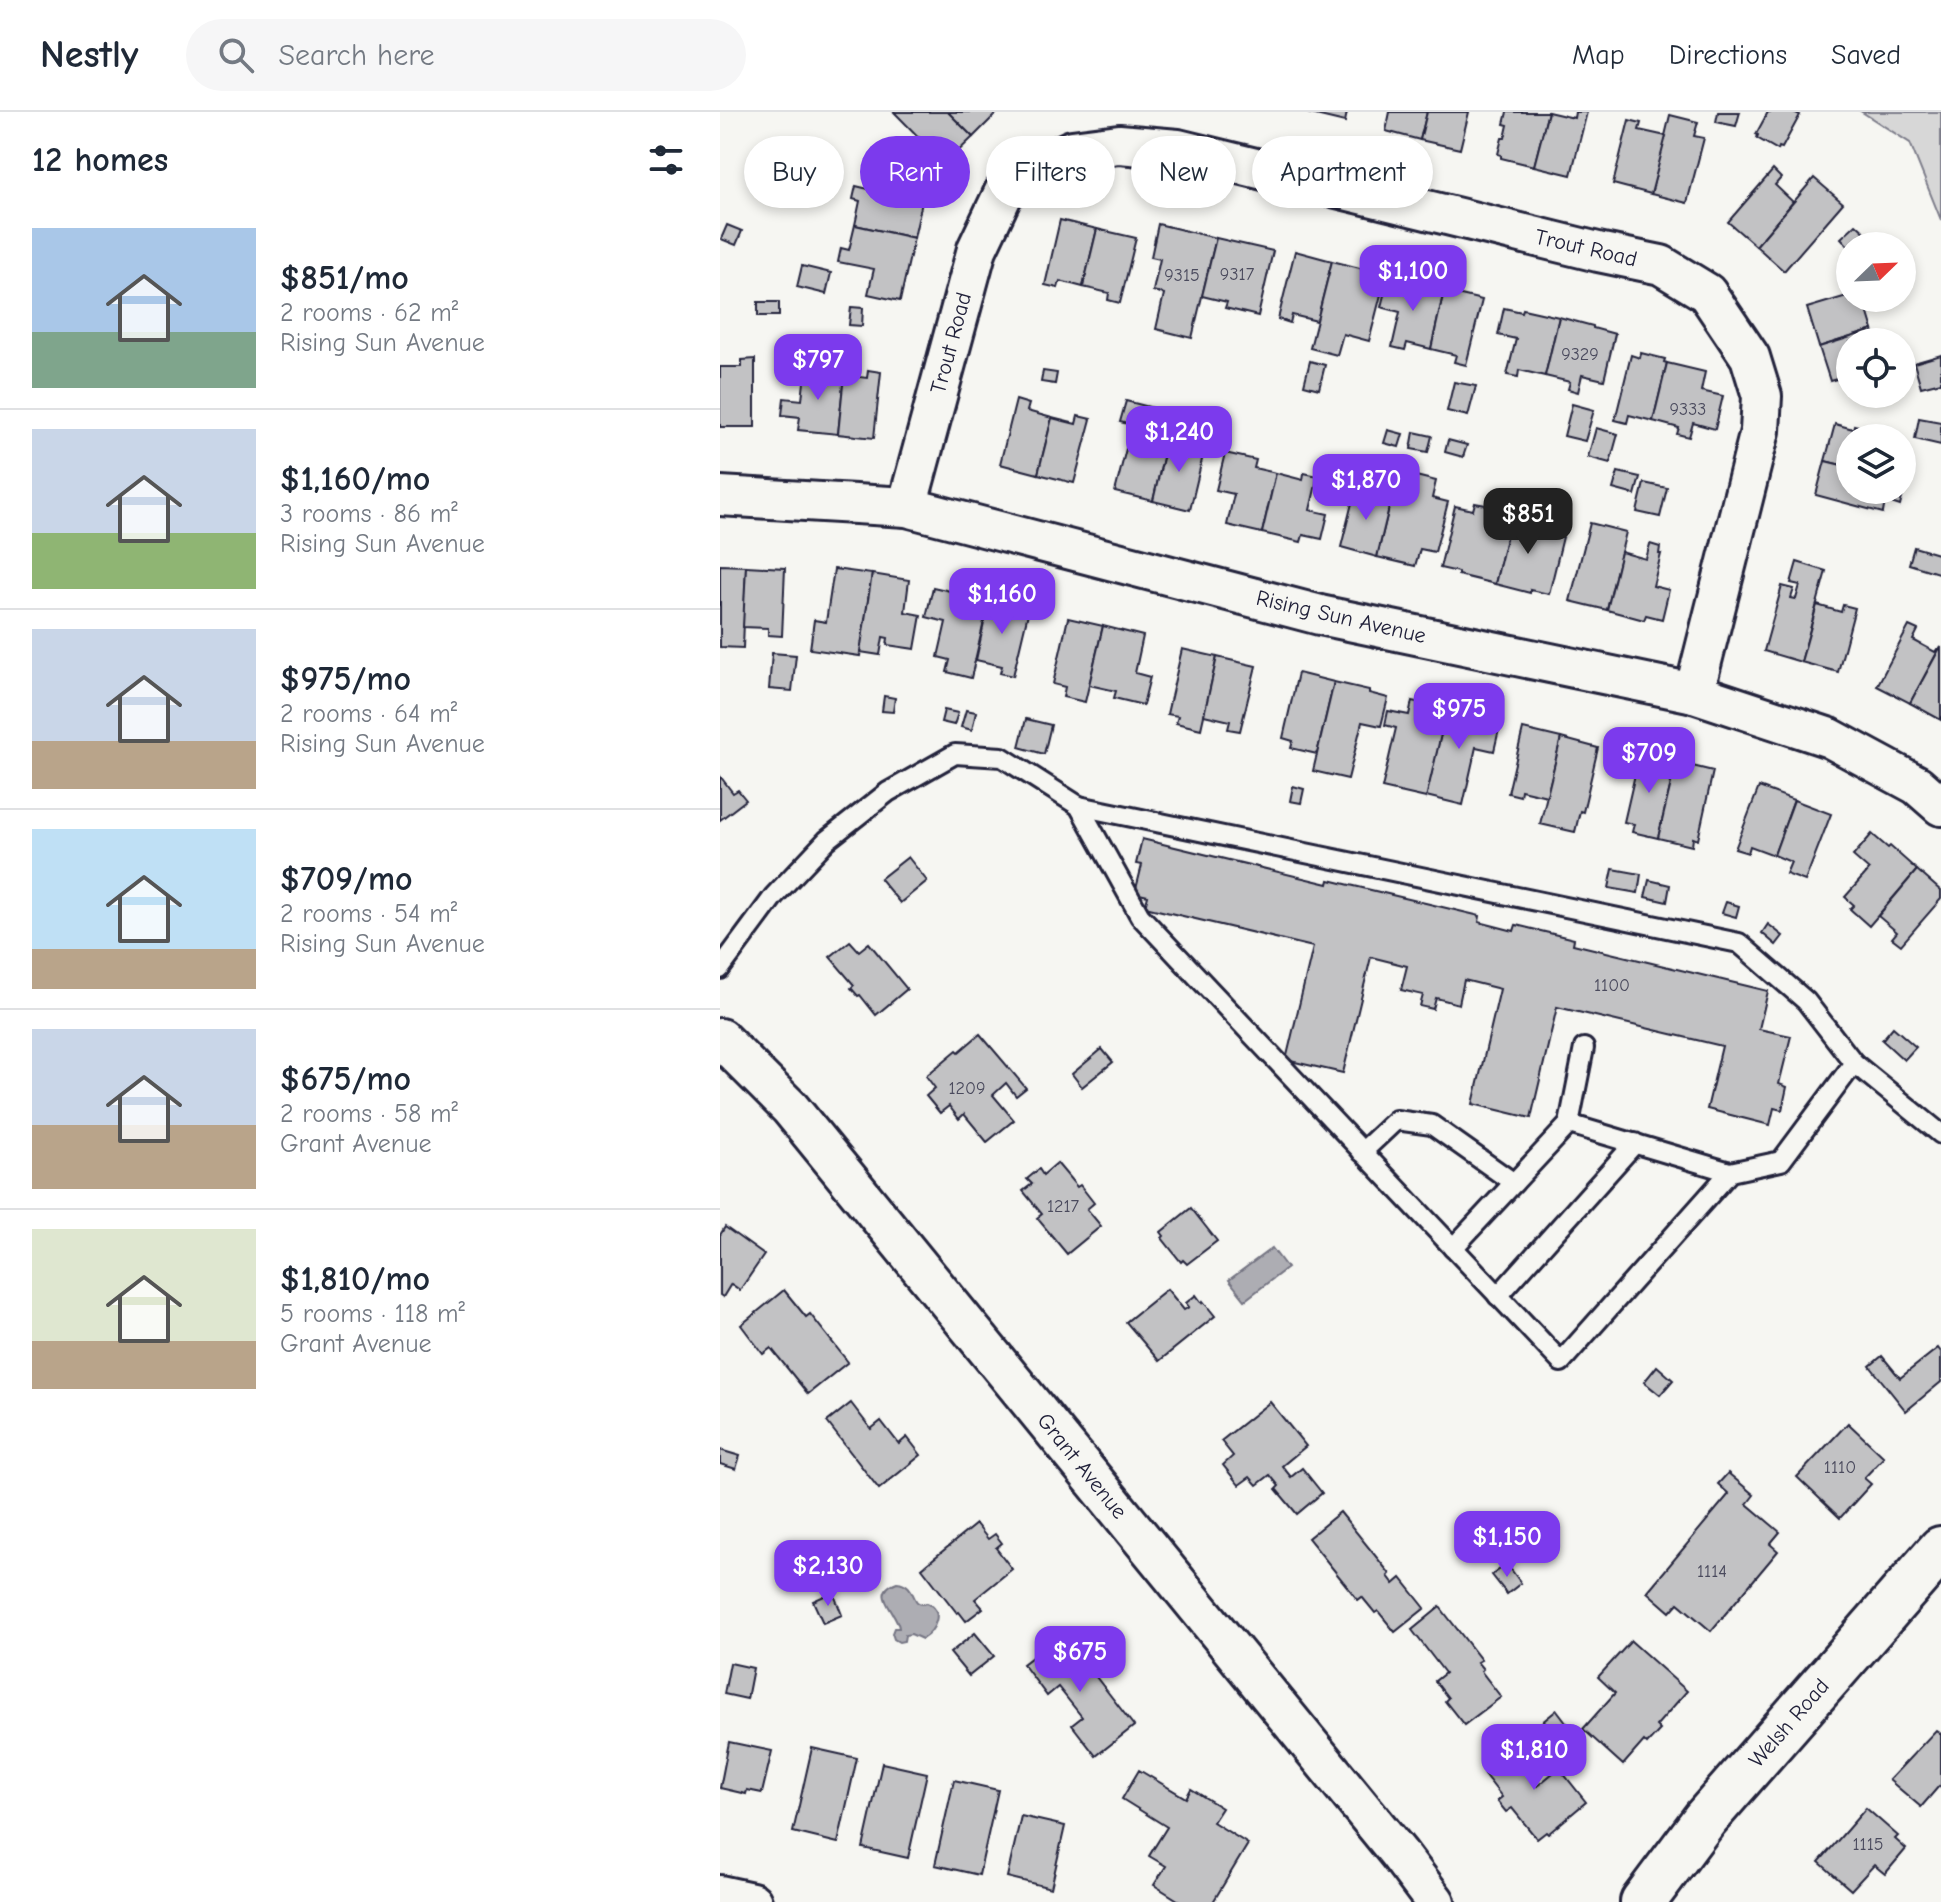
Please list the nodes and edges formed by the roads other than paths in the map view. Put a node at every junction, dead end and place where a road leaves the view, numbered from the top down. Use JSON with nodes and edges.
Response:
{"nodes":[{"id":1,"x":720,"y":496,"type":"edge"},
{"id":2,"x":907,"y":507,"type":"junction"},
{"id":3,"x":1694,"y":693,"type":"junction"},
{"id":4,"x":1079,"y":806,"type":"junction"},
{"id":5,"x":1941,"y":806,"type":"edge"},
{"id":6,"x":720,"y":969,"type":"edge"},
{"id":7,"x":720,"y":1038,"type":"edge"},
{"id":8,"x":1584,"y":1048,"type":"dead end"},
{"id":9,"x":1854,"y":1063,"type":"junction"},
{"id":10,"x":1569,"y":1124,"type":"junction"},
{"id":11,"x":1941,"y":1134,"type":"edge"},
{"id":12,"x":1635,"y":1143,"type":"junction"},
{"id":13,"x":1362,"y":1152,"type":"junction"},
{"id":14,"x":1730,"y":1172,"type":"junction"},
{"id":15,"x":1514,"y":1183,"type":"junction"},
{"id":16,"x":1453,"y":1248,"type":"junction"},
{"id":17,"x":1498,"y":1296,"type":"junction"},
{"id":18,"x":1941,"y":1549,"type":"edge"},
{"id":19,"x":720,"y":1895,"type":"edge"},
{"id":20,"x":752,"y":1902,"type":"edge"},
{"id":21,"x":1435,"y":1902,"type":"edge"},
{"id":22,"x":1643,"y":1902,"type":"edge"}],
"edges":[{"from":1,"to":2,"type":"street","name":"Rising Sun Avenue"},
{"from":2,"to":3,"type":"street","name":"Rising Sun Avenue"},
{"from":2,"to":3,"type":"street","name":"Trout Road"},
{"from":3,"to":5,"type":"street","name":"Rising Sun Avenue"},
{"from":4,"to":6,"type":"lane"},
{"from":4,"to":9,"type":"lane"},
{"from":4,"to":13,"type":"lane"},
{"from":7,"to":21,"type":"street","name":"Grant Avenue"},
{"from":8,"to":10,"type":"lane"},
{"from":9,"to":11,"type":"lane"},
{"from":9,"to":14,"type":"lane"},
{"from":10,"to":12,"type":"lane"},
{"from":10,"to":15,"type":"lane"},
{"from":12,"to":14,"type":"lane"},
{"from":12,"to":17,"type":"lane"},
{"from":13,"to":15,"type":"lane"},
{"from":13,"to":16,"type":"lane"},
{"from":14,"to":17,"type":"lane"},
{"from":15,"to":16,"type":"lane"},
{"from":16,"to":17,"type":"lane"},
{"from":18,"to":22,"type":"main road","name":"Welsh Road"},
{"from":19,"to":20,"type":"street"}]}
